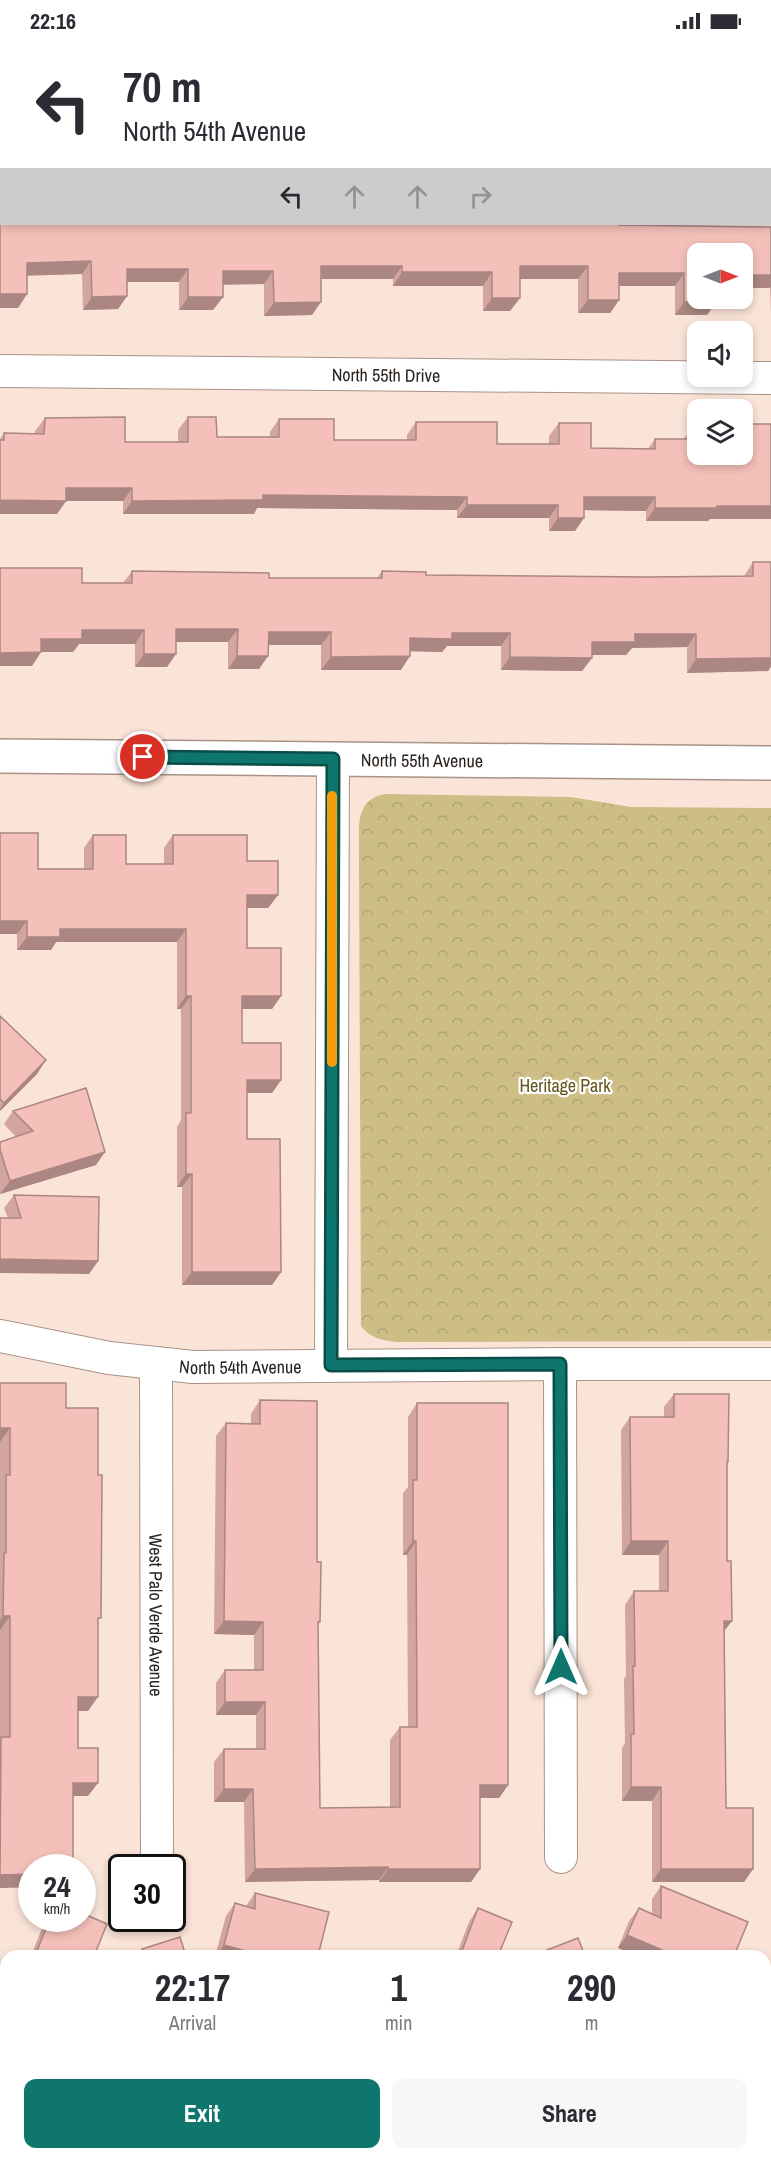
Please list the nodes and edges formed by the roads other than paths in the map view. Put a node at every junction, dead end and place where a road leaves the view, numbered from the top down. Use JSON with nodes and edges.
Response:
{"nodes":[{"id":1,"x":0,"y":371,"type":"edge"},
{"id":2,"x":771,"y":378,"type":"edge"},
{"id":3,"x":0,"y":756,"type":"edge"},
{"id":4,"x":333,"y":759,"type":"junction"},
{"id":5,"x":771,"y":763,"type":"edge"},
{"id":6,"x":0,"y":1336,"type":"edge"},
{"id":7,"x":156,"y":1363,"type":"junction"},
{"id":8,"x":560,"y":1364,"type":"junction"},
{"id":9,"x":771,"y":1364,"type":"edge"},
{"id":10,"x":331,"y":1365,"type":"junction"},
{"id":11,"x":157,"y":1854,"type":"edge"},
{"id":12,"x":561,"y":1857,"type":"dead end"}],
"edges":[{"from":1,"to":2,"type":"street","name":"North 55th Drive"},
{"from":3,"to":4,"type":"street","name":"North 55th Avenue"},
{"from":4,"to":5,"type":"street","name":"North 55th Avenue"},
{"from":4,"to":10,"type":"street"},
{"from":6,"to":7,"type":"street","name":"North 54th Avenue"},
{"from":7,"to":10,"type":"street","name":"North 54th Avenue"},
{"from":7,"to":11,"type":"street","name":"West Palo Verde Avenue"},
{"from":8,"to":9,"type":"street","name":"North 54th Avenue"},
{"from":8,"to":10,"type":"street","name":"North 54th Avenue"},
{"from":8,"to":12,"type":"street"}]}
